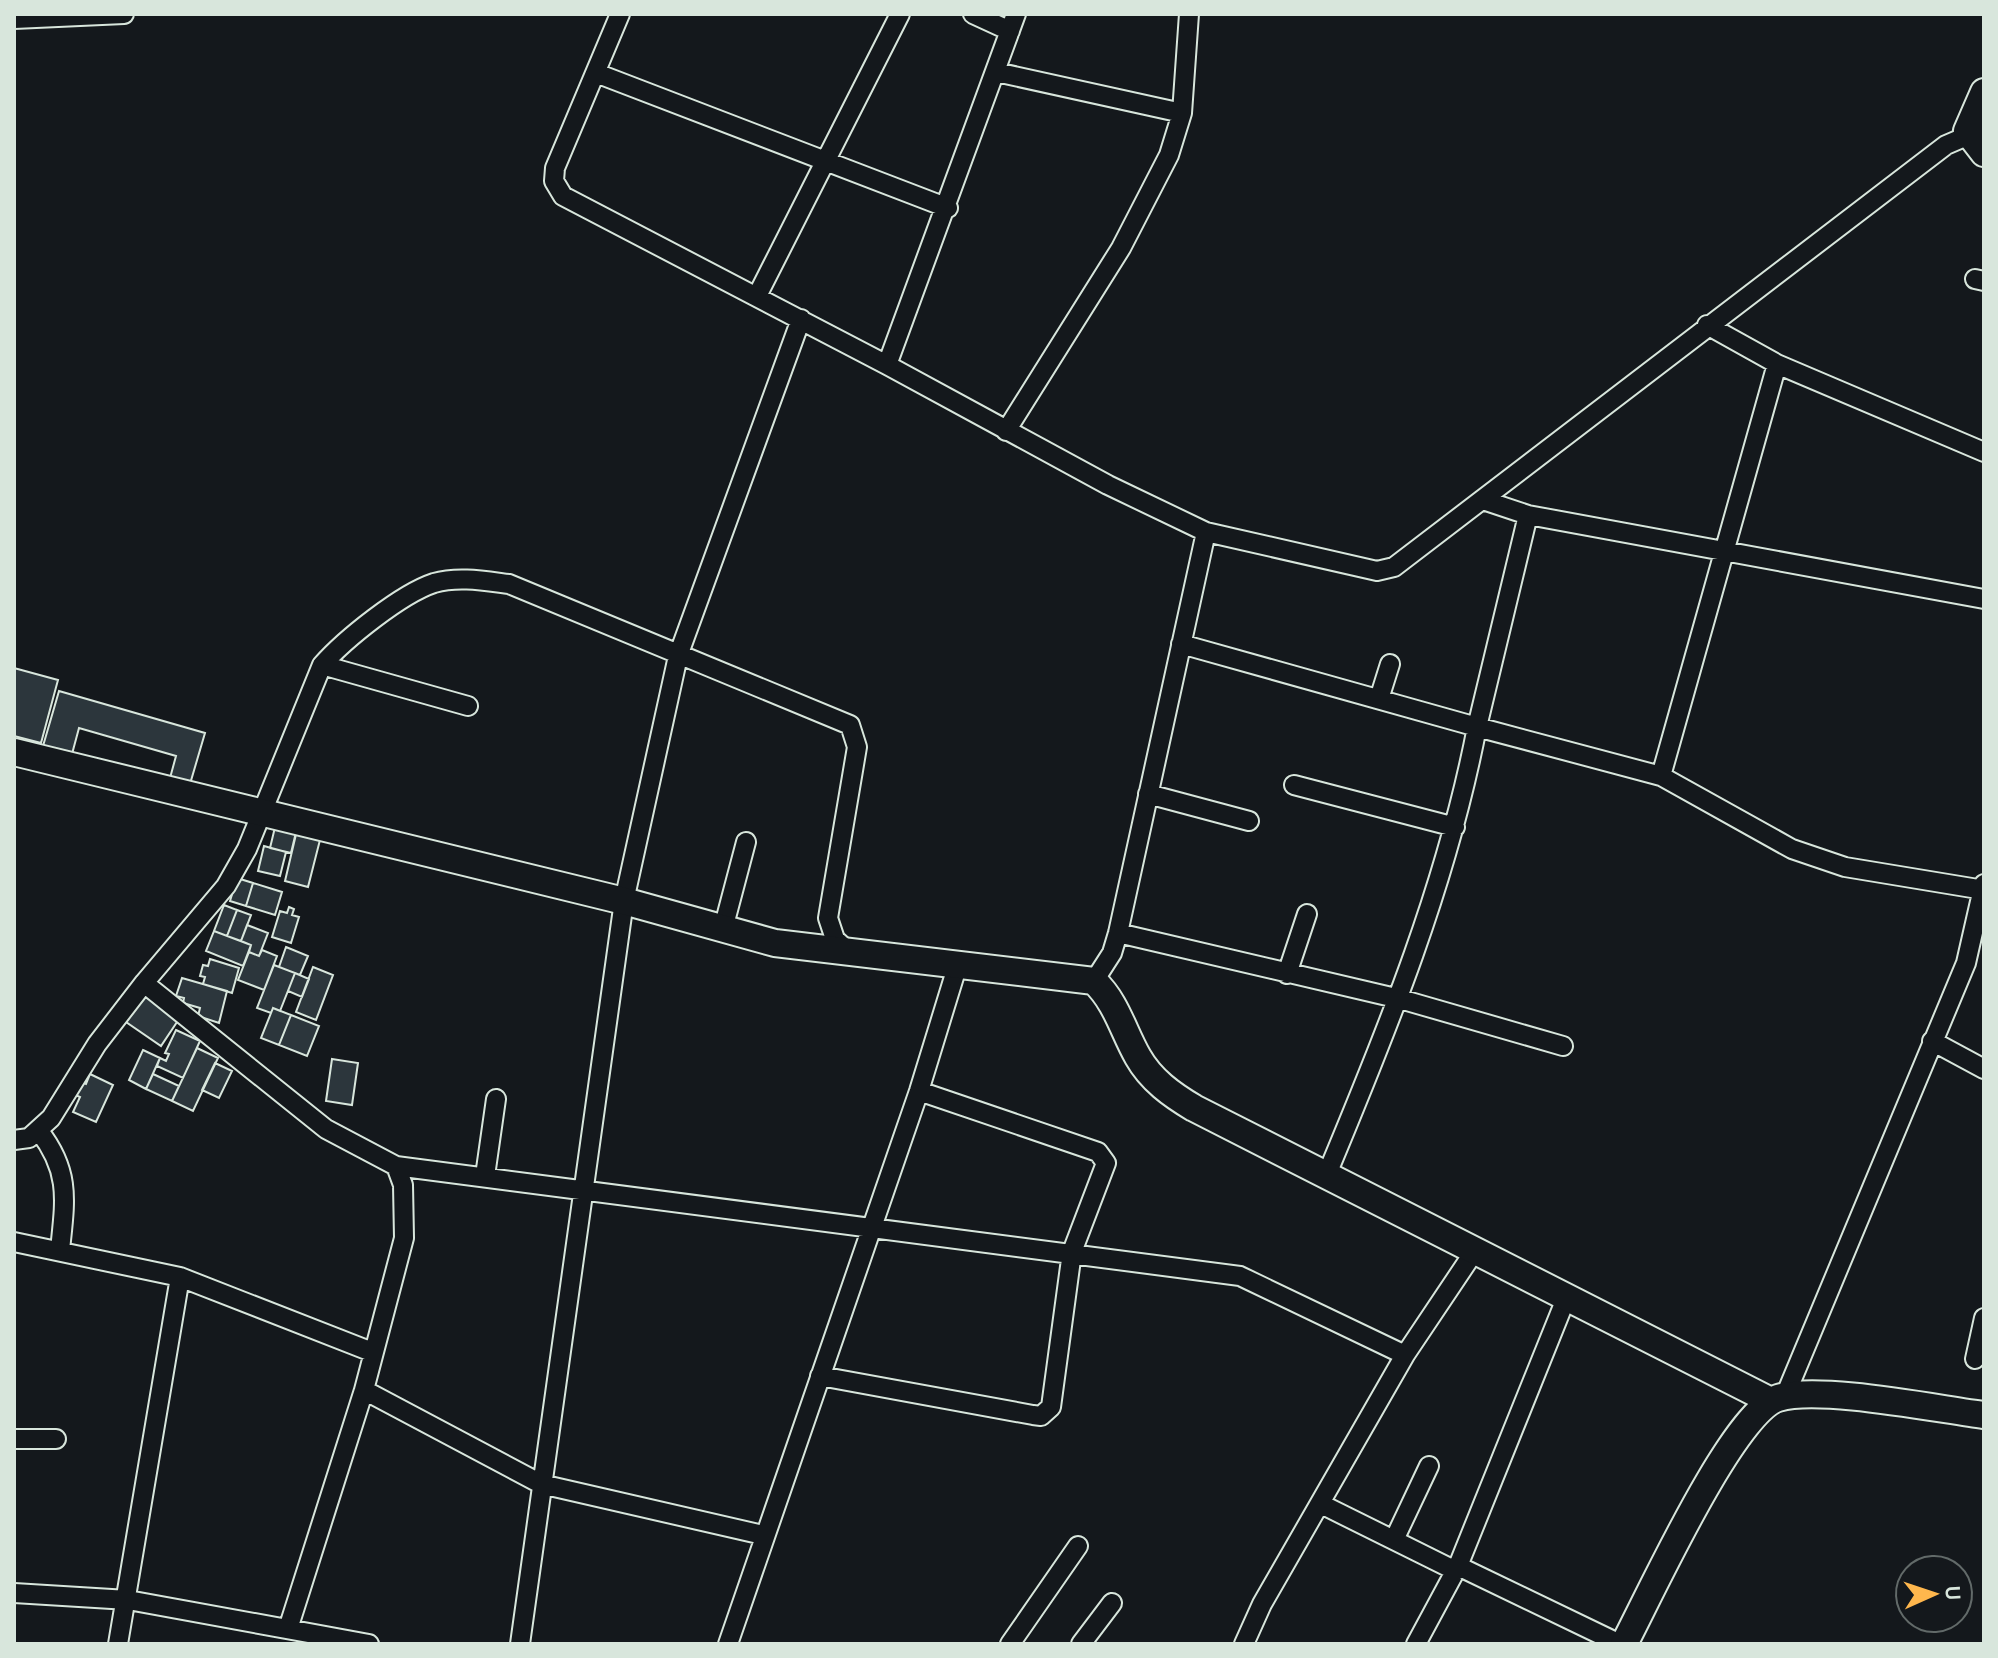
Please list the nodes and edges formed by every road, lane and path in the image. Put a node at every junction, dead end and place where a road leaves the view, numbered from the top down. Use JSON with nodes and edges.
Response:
{"nodes":[{"id":1,"x":124,"y":14,"type":"edge"},
{"id":2,"x":620,"y":14,"type":"edge"},
{"id":3,"x":900,"y":14,"type":"edge"},
{"id":4,"x":973,"y":14,"type":"edge"},
{"id":5,"x":1189,"y":14,"type":"edge"},
{"id":6,"x":14,"y":19,"type":"edge"},
{"id":7,"x":1013,"y":22,"type":"edge"},
{"id":8,"x":996,"y":72,"type":"junction"},
{"id":9,"x":596,"y":73,"type":"junction"},
{"id":10,"x":1984,"y":92,"type":"edge"},
{"id":11,"x":1182,"y":113,"type":"junction"},
{"id":12,"x":1976,"y":145,"type":"edge"},
{"id":13,"x":827,"y":160,"type":"junction"},
{"id":14,"x":948,"y":208,"type":"junction"},
{"id":15,"x":757,"y":296,"type":"junction"},
{"id":16,"x":801,"y":319,"type":"junction"},
{"id":17,"x":1707,"y":325,"type":"junction"},
{"id":18,"x":1777,"y":364,"type":"junction"},
{"id":19,"x":887,"y":365,"type":"junction"},
{"id":20,"x":1006,"y":431,"type":"junction"},
{"id":21,"x":1984,"y":452,"type":"edge"},
{"id":22,"x":1483,"y":500,"type":"junction"},
{"id":23,"x":1528,"y":515,"type":"junction"},
{"id":24,"x":1206,"y":532,"type":"junction"},
{"id":25,"x":1727,"y":552,"type":"junction"},
{"id":26,"x":1984,"y":599,"type":"edge"},
{"id":27,"x":1181,"y":644,"type":"junction"},
{"id":28,"x":678,"y":656,"type":"junction"},
{"id":29,"x":1390,"y":664,"type":"dead end"},
{"id":30,"x":322,"y":665,"type":"junction"},
{"id":31,"x":1379,"y":699,"type":"junction"},
{"id":32,"x":468,"y":706,"type":"dead end"},
{"id":33,"x":1477,"y":727,"type":"junction"},
{"id":34,"x":14,"y":752,"type":"edge"},
{"id":35,"x":1661,"y":776,"type":"junction"},
{"id":36,"x":1294,"y":785,"type":"dead end"},
{"id":37,"x":1148,"y":794,"type":"junction"},
{"id":38,"x":260,"y":812,"type":"junction"},
{"id":39,"x":1249,"y":821,"type":"dead end"},
{"id":40,"x":1455,"y":827,"type":"junction"},
{"id":41,"x":746,"y":842,"type":"dead end"},
{"id":42,"x":1984,"y":888,"type":"edge"},
{"id":43,"x":624,"y":901,"type":"junction"},
{"id":44,"x":1307,"y":914,"type":"dead end"},
{"id":45,"x":723,"y":929,"type":"junction"},
{"id":46,"x":1118,"y":933,"type":"junction"},
{"id":47,"x":853,"y":954,"type":"junction"},
{"id":48,"x":958,"y":964,"type":"junction"},
{"id":49,"x":1287,"y":974,"type":"junction"},
{"id":50,"x":1094,"y":981,"type":"junction"},
{"id":51,"x":144,"y":983,"type":"junction"},
{"id":52,"x":1400,"y":999,"type":"junction"},
{"id":53,"x":1932,"y":1041,"type":"junction"},
{"id":54,"x":1563,"y":1046,"type":"dead end"},
{"id":55,"x":1984,"y":1069,"type":"edge"},
{"id":56,"x":919,"y":1091,"type":"junction"},
{"id":57,"x":496,"y":1099,"type":"dead end"},
{"id":58,"x":39,"y":1131,"type":"junction"},
{"id":59,"x":14,"y":1140,"type":"edge"},
{"id":60,"x":396,"y":1166,"type":"junction"},
{"id":61,"x":1327,"y":1174,"type":"junction"},
{"id":62,"x":485,"y":1176,"type":"junction"},
{"id":63,"x":585,"y":1192,"type":"junction"},
{"id":64,"x":870,"y":1229,"type":"junction"},
{"id":65,"x":14,"y":1242,"type":"edge"},
{"id":66,"x":60,"y":1250,"type":"junction"},
{"id":67,"x":1072,"y":1252,"type":"junction"},
{"id":68,"x":1485,"y":1254,"type":"junction"},
{"id":69,"x":180,"y":1277,"type":"junction"},
{"id":70,"x":1567,"y":1296,"type":"junction"},
{"id":71,"x":1984,"y":1318,"type":"edge"},
{"id":72,"x":372,"y":1352,"type":"junction"},
{"id":73,"x":1405,"y":1355,"type":"junction"},
{"id":74,"x":1975,"y":1359,"type":"dead end"},
{"id":75,"x":820,"y":1376,"type":"junction"},
{"id":76,"x":364,"y":1390,"type":"junction"},
{"id":77,"x":1778,"y":1398,"type":"junction"},
{"id":78,"x":1984,"y":1415,"type":"edge"},
{"id":79,"x":14,"y":1439,"type":"edge"},
{"id":80,"x":56,"y":1439,"type":"dead end"},
{"id":81,"x":1429,"y":1466,"type":"dead end"},
{"id":82,"x":541,"y":1484,"type":"junction"},
{"id":83,"x":1321,"y":1504,"type":"junction"},
{"id":84,"x":763,"y":1535,"type":"junction"},
{"id":85,"x":1394,"y":1540,"type":"junction"},
{"id":86,"x":1078,"y":1546,"type":"dead end"},
{"id":87,"x":1457,"y":1569,"type":"junction"},
{"id":88,"x":14,"y":1593,"type":"edge"},
{"id":89,"x":128,"y":1600,"type":"junction"},
{"id":90,"x":1112,"y":1603,"type":"dead end"},
{"id":91,"x":288,"y":1629,"type":"junction"},
{"id":92,"x":118,"y":1644,"type":"edge"},
{"id":93,"x":369,"y":1644,"type":"edge"},
{"id":94,"x":520,"y":1644,"type":"edge"},
{"id":95,"x":728,"y":1644,"type":"edge"},
{"id":96,"x":1010,"y":1644,"type":"edge"},
{"id":97,"x":1081,"y":1644,"type":"edge"},
{"id":98,"x":1244,"y":1644,"type":"edge"},
{"id":99,"x":1416,"y":1644,"type":"edge"},
{"id":100,"x":1622,"y":1644,"type":"edge"}],
"edges":[{"from":1,"to":6,"type":"street"},
{"from":2,"to":9,"type":"street"},
{"from":3,"to":13,"type":"street"},
{"from":4,"to":7,"type":"street"},
{"from":5,"to":11,"type":"street"},
{"from":7,"to":8,"type":"street"},
{"from":8,"to":11,"type":"street"},
{"from":8,"to":14,"type":"street"},
{"from":9,"to":13,"type":"street"},
{"from":9,"to":15,"type":"street"},
{"from":10,"to":12,"type":"street"},
{"from":11,"to":20,"type":"street"},
{"from":12,"to":17,"type":"street"},
{"from":13,"to":14,"type":"street"},
{"from":13,"to":15,"type":"street"},
{"from":14,"to":19,"type":"street"},
{"from":15,"to":16,"type":"street"},
{"from":16,"to":19,"type":"street"},
{"from":16,"to":28,"type":"street"},
{"from":17,"to":18,"type":"street"},
{"from":17,"to":22,"type":"street"},
{"from":18,"to":21,"type":"street"},
{"from":18,"to":25,"type":"street"},
{"from":19,"to":20,"type":"street"},
{"from":20,"to":24,"type":"street"},
{"from":22,"to":23,"type":"street"},
{"from":22,"to":24,"type":"street"},
{"from":23,"to":25,"type":"street"},
{"from":23,"to":33,"type":"street"},
{"from":24,"to":27,"type":"street"},
{"from":25,"to":26,"type":"street"},
{"from":25,"to":35,"type":"street"},
{"from":27,"to":31,"type":"street"},
{"from":27,"to":37,"type":"street"},
{"from":28,"to":30,"type":"street"},
{"from":28,"to":43,"type":"street"},
{"from":28,"to":47,"type":"street"},
{"from":29,"to":31,"type":"street"},
{"from":30,"to":32,"type":"street"},
{"from":30,"to":38,"type":"street"},
{"from":31,"to":33,"type":"street"},
{"from":33,"to":35,"type":"street"},
{"from":33,"to":40,"type":"street"},
{"from":34,"to":38,"type":"street"},
{"from":35,"to":42,"type":"street"},
{"from":36,"to":40,"type":"street"},
{"from":37,"to":39,"type":"street"},
{"from":37,"to":46,"type":"street"},
{"from":38,"to":43,"type":"street"},
{"from":38,"to":51,"type":"street"},
{"from":40,"to":52,"type":"street"},
{"from":41,"to":45,"type":"street"},
{"from":42,"to":53,"type":"street"},
{"from":43,"to":45,"type":"street"},
{"from":43,"to":63,"type":"street"},
{"from":44,"to":49,"type":"street"},
{"from":45,"to":47,"type":"street"},
{"from":46,"to":49,"type":"street"},
{"from":46,"to":50,"type":"street"},
{"from":47,"to":48,"type":"street"},
{"from":48,"to":50,"type":"street"},
{"from":48,"to":56,"type":"street"},
{"from":49,"to":52,"type":"street"},
{"from":50,"to":61,"type":"street"},
{"from":51,"to":58,"type":"street"},
{"from":51,"to":60,"type":"street"},
{"from":52,"to":54,"type":"street"},
{"from":52,"to":61,"type":"street"},
{"from":53,"to":55,"type":"street"},
{"from":53,"to":77,"type":"street"},
{"from":56,"to":64,"type":"street"},
{"from":56,"to":67,"type":"street"},
{"from":57,"to":62,"type":"street"},
{"from":58,"to":59,"type":"street"},
{"from":58,"to":66,"type":"street"},
{"from":60,"to":62,"type":"street"},
{"from":60,"to":72,"type":"street"},
{"from":61,"to":68,"type":"street"},
{"from":62,"to":63,"type":"street"},
{"from":63,"to":64,"type":"street"},
{"from":63,"to":82,"type":"street"},
{"from":64,"to":67,"type":"street"},
{"from":64,"to":75,"type":"street"},
{"from":65,"to":66,"type":"street"},
{"from":66,"to":69,"type":"street"},
{"from":67,"to":73,"type":"street"},
{"from":67,"to":75,"type":"street"},
{"from":68,"to":70,"type":"street"},
{"from":68,"to":73,"type":"street"},
{"from":69,"to":72,"type":"street"},
{"from":69,"to":89,"type":"street"},
{"from":70,"to":77,"type":"street"},
{"from":70,"to":87,"type":"street"},
{"from":71,"to":74,"type":"street"},
{"from":72,"to":76,"type":"street"},
{"from":73,"to":83,"type":"street"},
{"from":75,"to":84,"type":"street"},
{"from":76,"to":82,"type":"street"},
{"from":76,"to":91,"type":"street"},
{"from":77,"to":78,"type":"street"},
{"from":77,"to":100,"type":"street"},
{"from":79,"to":80,"type":"street"},
{"from":81,"to":85,"type":"street"},
{"from":82,"to":84,"type":"street"},
{"from":82,"to":94,"type":"street"},
{"from":83,"to":85,"type":"street"},
{"from":83,"to":98,"type":"street"},
{"from":84,"to":95,"type":"street"},
{"from":85,"to":87,"type":"street"},
{"from":86,"to":96,"type":"street"},
{"from":87,"to":99,"type":"street"},
{"from":87,"to":100,"type":"street"},
{"from":88,"to":89,"type":"street"},
{"from":89,"to":91,"type":"street"},
{"from":89,"to":92,"type":"street"},
{"from":90,"to":97,"type":"street"},
{"from":91,"to":93,"type":"street"}]}
